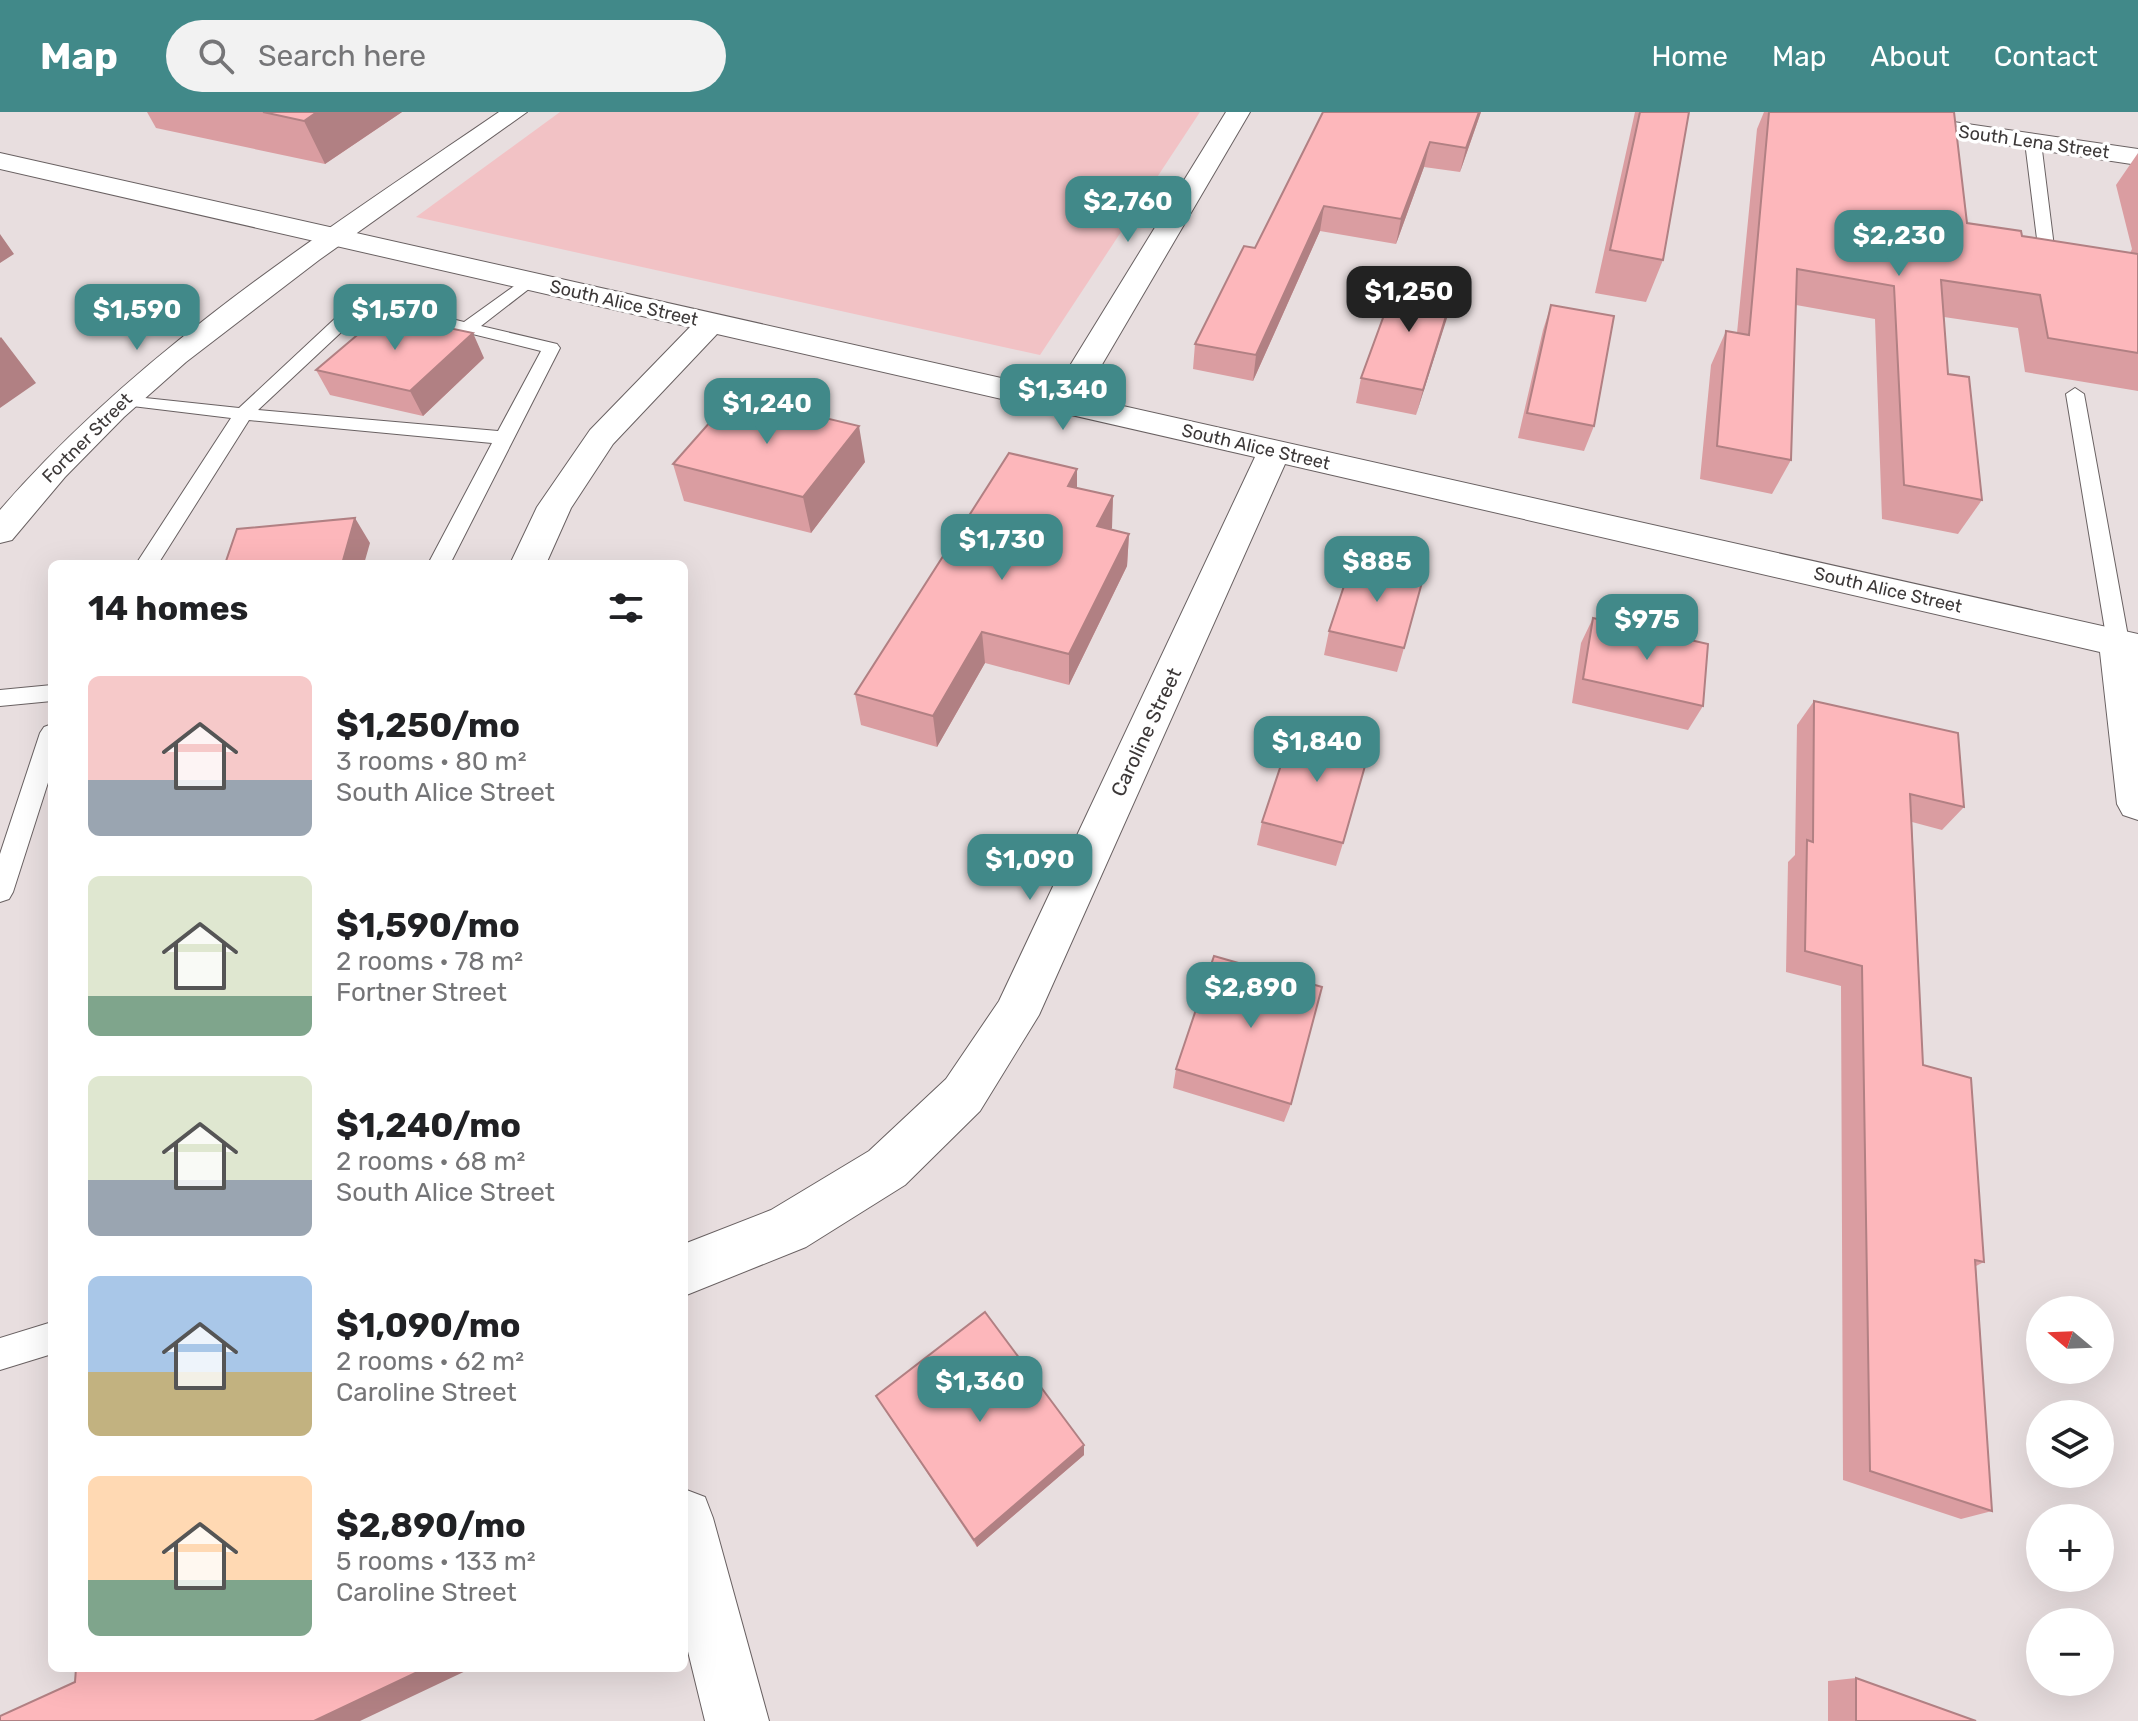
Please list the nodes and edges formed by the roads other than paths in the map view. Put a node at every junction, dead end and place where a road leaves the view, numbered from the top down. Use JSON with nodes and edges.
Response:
{"nodes":[{"id":1,"x":515,"y":112,"type":"edge"},
{"id":2,"x":1238,"y":112,"type":"edge"},
{"id":3,"x":1835,"y":112,"type":"edge"},
{"id":4,"x":2031,"y":131,"type":"junction"},
{"id":5,"x":2138,"y":157,"type":"edge"},
{"id":6,"x":0,"y":161,"type":"edge"},
{"id":7,"x":336,"y":237,"type":"junction"},
{"id":8,"x":2048,"y":263,"type":"edge"},
{"id":9,"x":528,"y":281,"type":"junction"},
{"id":10,"x":711,"y":323,"type":"junction"},
{"id":11,"x":467,"y":328,"type":"junction"},
{"id":12,"x":2075,"y":394,"type":"dead end"},
{"id":13,"x":124,"y":399,"type":"junction"},
{"id":14,"x":1063,"y":403,"type":"junction"},
{"id":15,"x":243,"y":414,"type":"junction"},
{"id":16,"x":505,"y":438,"type":"junction"},
{"id":17,"x":1274,"y":451,"type":"junction"},
{"id":18,"x":0,"y":532,"type":"edge"},
{"id":19,"x":150,"y":560,"type":"edge"},
{"id":20,"x":441,"y":560,"type":"edge"},
{"id":21,"x":530,"y":560,"type":"edge"},
{"id":22,"x":2128,"y":644,"type":"edge"},
{"id":23,"x":48,"y":693,"type":"edge"},
{"id":24,"x":0,"y":698,"type":"edge"},
{"id":25,"x":48,"y":745,"type":"edge"},
{"id":26,"x":2138,"y":804,"type":"edge"},
{"id":27,"x":0,"y":892,"type":"edge"},
{"id":28,"x":688,"y":1268,"type":"edge"},
{"id":29,"x":48,"y":1339,"type":"edge"},
{"id":30,"x":0,"y":1354,"type":"edge"},
{"id":31,"x":688,"y":1533,"type":"edge"},
{"id":32,"x":737,"y":1721,"type":"edge"}],
"edges":[{"from":1,"to":7,"type":"street","name":"Fortner Street"},
{"from":2,"to":14,"type":"street"},
{"from":3,"to":4,"type":"street","name":"South Lena Street"},
{"from":4,"to":5,"type":"street","name":"South Lena Street"},
{"from":4,"to":8,"type":"lane"},
{"from":6,"to":7,"type":"street","name":"South Alice Street"},
{"from":7,"to":9,"type":"street","name":"South Alice Street"},
{"from":7,"to":13,"type":"street","name":"Fortner Street"},
{"from":9,"to":10,"type":"street","name":"South Alice Street"},
{"from":9,"to":11,"type":"lane"},
{"from":10,"to":14,"type":"street","name":"South Alice Street"},
{"from":10,"to":21,"type":"street"},
{"from":11,"to":15,"type":"lane"},
{"from":11,"to":16,"type":"lane"},
{"from":12,"to":22,"type":"lane"},
{"from":13,"to":15,"type":"lane"},
{"from":13,"to":18,"type":"street","name":"Fortner Street"},
{"from":14,"to":17,"type":"street","name":"South Alice Street"},
{"from":15,"to":16,"type":"lane"},
{"from":15,"to":19,"type":"lane"},
{"from":16,"to":20,"type":"lane"},
{"from":17,"to":22,"type":"street","name":"South Alice Street"},
{"from":17,"to":28,"type":"street","name":"Caroline Street"},
{"from":22,"to":26,"type":"street"},
{"from":23,"to":24,"type":"lane"},
{"from":25,"to":27,"type":"lane"},
{"from":29,"to":30,"type":"lane"},
{"from":31,"to":32,"type":"street"}]}
